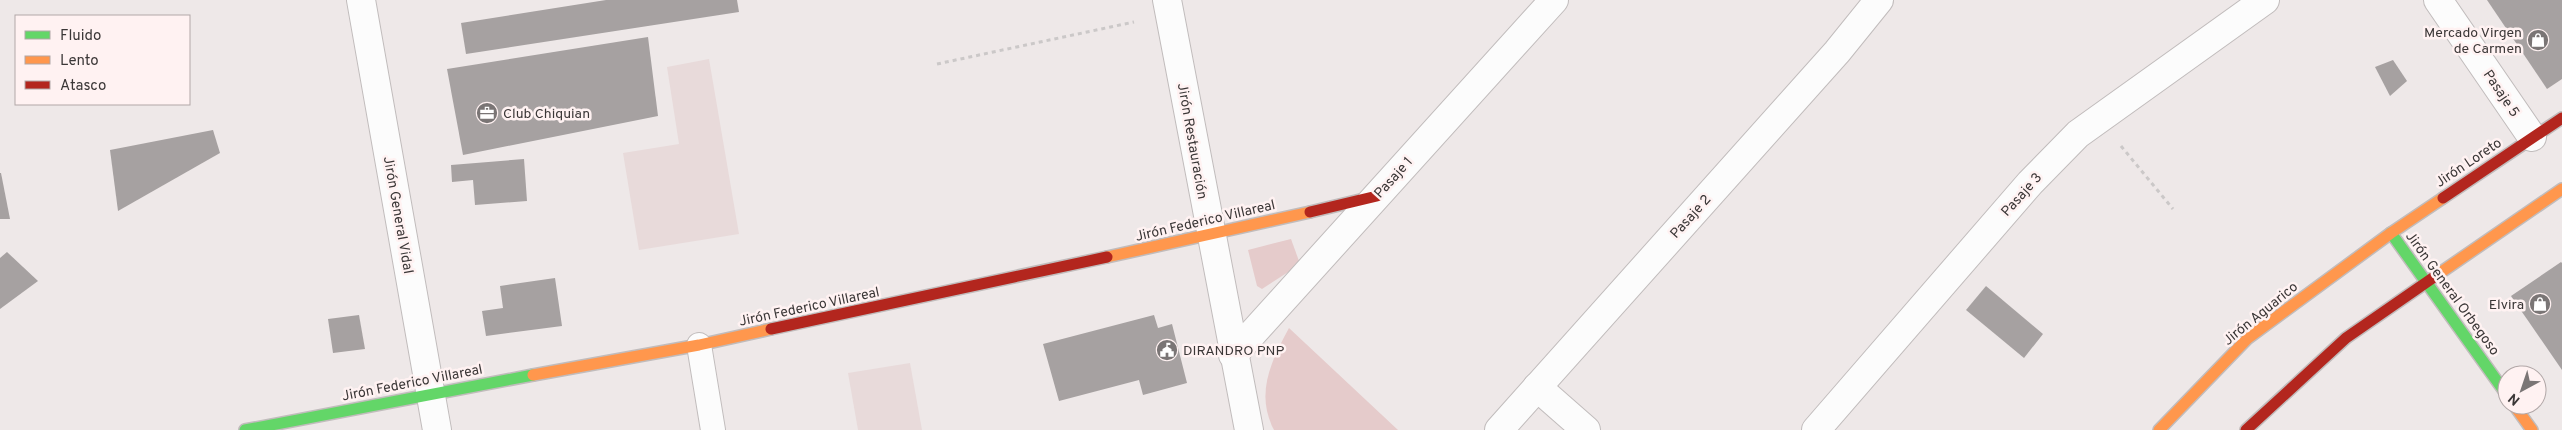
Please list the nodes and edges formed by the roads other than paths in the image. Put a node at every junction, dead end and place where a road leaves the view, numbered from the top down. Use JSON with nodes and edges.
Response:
{"nodes":[{"id":1,"x":361,"y":0,"type":"edge"},
{"id":2,"x":1554,"y":0,"type":"edge"},
{"id":3,"x":1879,"y":0,"type":"edge"},
{"id":4,"x":2265,"y":0,"type":"edge"},
{"id":5,"x":2438,"y":0,"type":"edge"},
{"id":6,"x":1169,"y":7,"type":"edge"},
{"id":7,"x":2562,"y":118,"type":"edge"},
{"id":8,"x":2532,"y":137,"type":"junction"},
{"id":9,"x":2562,"y":189,"type":"edge"},
{"id":10,"x":1377,"y":196,"type":"junction"},
{"id":11,"x":2391,"y":233,"type":"junction"},
{"id":12,"x":1211,"y":235,"type":"junction"},
{"id":13,"x":2427,"y":281,"type":"junction"},
{"id":14,"x":699,"y":345,"type":"junction"},
{"id":15,"x":1233,"y":355,"type":"junction"},
{"id":16,"x":2497,"y":381,"type":"edge"},
{"id":17,"x":1538,"y":387,"type":"junction"},
{"id":18,"x":430,"y":393,"type":"junction"},
{"id":19,"x":2521,"y":415,"type":"edge"},
{"id":20,"x":245,"y":430,"type":"edge"},
{"id":21,"x":437,"y":430,"type":"edge"},
{"id":22,"x":713,"y":430,"type":"edge"},
{"id":23,"x":1249,"y":430,"type":"edge"},
{"id":24,"x":1499,"y":430,"type":"edge"},
{"id":25,"x":1586,"y":430,"type":"edge"},
{"id":26,"x":1816,"y":430,"type":"edge"},
{"id":27,"x":2159,"y":430,"type":"edge"},
{"id":28,"x":2246,"y":430,"type":"edge"},
{"id":29,"x":2532,"y":430,"type":"edge"}],
"edges":[{"from":1,"to":18,"type":"street","name":"Jirón General Vidal"},
{"from":2,"to":10,"type":"street","name":"Pasaje 1"},
{"from":3,"to":17,"type":"street","name":"Pasaje 2"},
{"from":4,"to":26,"type":"street","name":"Pasaje 3"},
{"from":5,"to":8,"type":"street","name":"Pasaje 5"},
{"from":6,"to":12,"type":"street","name":"Jirón Restauración"},
{"from":7,"to":8,"type":"street","name":"Jirón Loreto"},
{"from":8,"to":11,"type":"street","name":"Jirón Loreto"},
{"from":9,"to":13,"type":"street"},
{"from":10,"to":12,"type":"street","name":"Jirón Federico Villareal"},
{"from":10,"to":15,"type":"street","name":"Pasaje 1"},
{"from":11,"to":13,"type":"street","name":"Jirón General Orbegoso"},
{"from":11,"to":27,"type":"street","name":"Jirón Aguarico"},
{"from":12,"to":14,"type":"street","name":"Jirón Federico Villareal"},
{"from":12,"to":15,"type":"street","name":"Jirón Restauración"},
{"from":13,"to":16,"type":"street","name":"Jirón General Orbegoso"},
{"from":13,"to":28,"type":"street"},
{"from":14,"to":18,"type":"street","name":"Jirón Federico Villareal"},
{"from":14,"to":22,"type":"lane"},
{"from":15,"to":23,"type":"street","name":"Jirón Restauración"},
{"from":17,"to":24,"type":"street","name":"Pasaje 2"},
{"from":17,"to":25,"type":"street"},
{"from":18,"to":20,"type":"street","name":"Jirón Federico Villareal"},
{"from":18,"to":21,"type":"street","name":"Jirón General Vidal"},
{"from":19,"to":29,"type":"street"}]}
